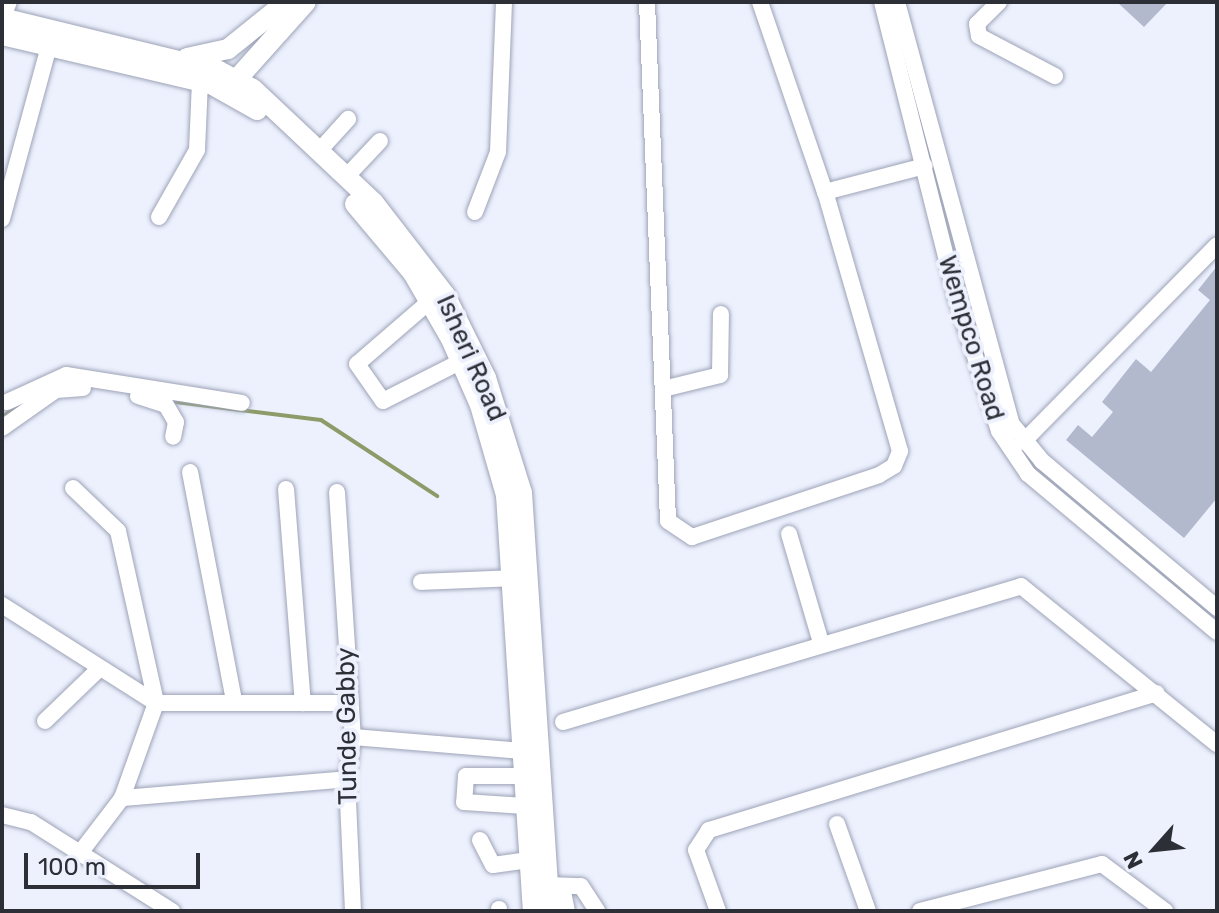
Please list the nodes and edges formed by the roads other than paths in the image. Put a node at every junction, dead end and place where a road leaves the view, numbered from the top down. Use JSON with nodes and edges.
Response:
{"nodes":[{"id":1,"x":9,"y":2,"type":"edge"},
{"id":2,"x":306,"y":2,"type":"edge"},
{"id":3,"x":504,"y":2,"type":"edge"},
{"id":4,"x":648,"y":2,"type":"edge"},
{"id":5,"x":760,"y":2,"type":"edge"},
{"id":6,"x":882,"y":2,"type":"edge"},
{"id":7,"x":897,"y":2,"type":"edge"},
{"id":8,"x":999,"y":2,"type":"edge"},
{"id":9,"x":286,"y":3,"type":"edge"},
{"id":10,"x":2,"y":18,"type":"edge"},
{"id":11,"x":2,"y":35,"type":"edge"},
{"id":12,"x":49,"y":46,"type":"junction"},
{"id":13,"x":167,"y":58,"type":"junction"},
{"id":14,"x":1055,"y":76,"type":"dead end"},
{"id":15,"x":218,"y":81,"type":"junction"},
{"id":16,"x":348,"y":119,"type":"dead end"},
{"id":17,"x":380,"y":141,"type":"dead end"},
{"id":18,"x":320,"y":150,"type":"junction"},
{"id":19,"x":925,"y":166,"type":"junction"},
{"id":20,"x":347,"y":176,"type":"junction"},
{"id":21,"x":825,"y":192,"type":"junction"},
{"id":22,"x":475,"y":212,"type":"dead end"},
{"id":23,"x":159,"y":217,"type":"dead end"},
{"id":24,"x":2,"y":219,"type":"edge"},
{"id":25,"x":1217,"y":245,"type":"edge"},
{"id":26,"x":964,"y":295,"type":"junction"},
{"id":27,"x":430,"y":301,"type":"junction"},
{"id":28,"x":721,"y":314,"type":"dead end"},
{"id":29,"x":462,"y":361,"type":"junction"},
{"id":30,"x":663,"y":389,"type":"junction"},
{"id":31,"x":242,"y":403,"type":"dead end"},
{"id":32,"x":10,"y":405,"type":"edge"},
{"id":33,"x":2,"y":428,"type":"edge"},
{"id":34,"x":173,"y":437,"type":"dead end"},
{"id":35,"x":1023,"y":442,"type":"junction"},
{"id":36,"x":190,"y":472,"type":"dead end"},
{"id":37,"x":73,"y":488,"type":"dead end"},
{"id":38,"x":286,"y":489,"type":"dead end"},
{"id":39,"x":337,"y":492,"type":"dead end"},
{"id":40,"x":789,"y":534,"type":"dead end"},
{"id":41,"x":515,"y":578,"type":"junction"},
{"id":42,"x":421,"y":582,"type":"dead end"},
{"id":43,"x":2,"y":605,"type":"edge"},
{"id":44,"x":1217,"y":608,"type":"edge"},
{"id":45,"x":1217,"y":632,"type":"edge"},
{"id":46,"x":821,"y":643,"type":"junction"},
{"id":47,"x":97,"y":671,"type":"junction"},
{"id":48,"x":1156,"y":693,"type":"junction"},
{"id":49,"x":234,"y":700,"type":"junction"},
{"id":50,"x":156,"y":703,"type":"junction"},
{"id":51,"x":303,"y":703,"type":"junction"},
{"id":52,"x":349,"y":703,"type":"junction"},
{"id":53,"x":45,"y":721,"type":"dead end"},
{"id":54,"x":563,"y":722,"type":"dead end"},
{"id":55,"x":353,"y":737,"type":"junction"},
{"id":56,"x":1217,"y":744,"type":"edge"},
{"id":57,"x":522,"y":751,"type":"junction"},
{"id":58,"x":524,"y":776,"type":"junction"},
{"id":59,"x":347,"y":779,"type":"junction"},
{"id":60,"x":122,"y":798,"type":"junction"},
{"id":61,"x":525,"y":806,"type":"junction"},
{"id":62,"x":2,"y":815,"type":"edge"},
{"id":63,"x":837,"y":824,"type":"dead end"},
{"id":64,"x":480,"y":840,"type":"dead end"},
{"id":65,"x":80,"y":853,"type":"junction"},
{"id":66,"x":529,"y":860,"type":"junction"},
{"id":67,"x":555,"y":886,"type":"junction"},
{"id":68,"x":172,"y":911,"type":"edge"},
{"id":69,"x":353,"y":911,"type":"edge"},
{"id":70,"x":533,"y":911,"type":"edge"},
{"id":71,"x":550,"y":911,"type":"edge"},
{"id":72,"x":567,"y":911,"type":"edge"},
{"id":73,"x":597,"y":911,"type":"edge"},
{"id":74,"x":718,"y":911,"type":"edge"},
{"id":75,"x":868,"y":911,"type":"edge"},
{"id":76,"x":920,"y":911,"type":"edge"},
{"id":77,"x":1165,"y":911,"type":"edge"}],
"edges":[{"from":1,"to":10,"type":"street"},
{"from":2,"to":15,"type":"main road"},
{"from":3,"to":22,"type":"street"},
{"from":4,"to":30,"type":"street"},
{"from":5,"to":21,"type":"street"},
{"from":6,"to":19,"type":"street","name":"Wempco Road"},
{"from":7,"to":26,"type":"street","name":"Wempco Road"},
{"from":8,"to":14,"type":"street"},
{"from":9,"to":13,"type":"main road"},
{"from":9,"to":15,"type":"main road"},
{"from":10,"to":13,"type":"main road","name":"Isheri Road"},
{"from":11,"to":12,"type":"main road","name":"Isheri Road"},
{"from":12,"to":15,"type":"main road","name":"Isheri Road"},
{"from":12,"to":24,"type":"street"},
{"from":13,"to":15,"type":"main road","name":"Isheri Road"},
{"from":15,"to":18,"type":"main road","name":"Isheri Road"},
{"from":15,"to":23,"type":"street"},
{"from":15,"to":27,"type":"main road","name":"Isheri Road"},
{"from":16,"to":18,"type":"street"},
{"from":17,"to":20,"type":"street"},
{"from":18,"to":20,"type":"main road","name":"Isheri Road"},
{"from":19,"to":21,"type":"street"},
{"from":19,"to":26,"type":"street","name":"Wempco Road"},
{"from":20,"to":67,"type":"main road","name":"Isheri Road"},
{"from":21,"to":30,"type":"street"},
{"from":25,"to":35,"type":"street"},
{"from":26,"to":35,"type":"street","name":"Wempco Road"},
{"from":26,"to":45,"type":"street","name":"Wempco Road"},
{"from":27,"to":29,"type":"main road","name":"Isheri Road"},
{"from":27,"to":29,"type":"street"},
{"from":28,"to":30,"type":"street"},
{"from":29,"to":41,"type":"main road","name":"Isheri Road"},
{"from":31,"to":32,"type":"street"},
{"from":32,"to":33,"type":"street"},
{"from":32,"to":34,"type":"street"},
{"from":35,"to":44,"type":"street","name":"Wempco Road"},
{"from":36,"to":49,"type":"street"},
{"from":37,"to":50,"type":"street"},
{"from":38,"to":51,"type":"street"},
{"from":39,"to":52,"type":"street","name":"Tunde Gabby"},
{"from":40,"to":46,"type":"street"},
{"from":41,"to":42,"type":"street"},
{"from":41,"to":57,"type":"main road","name":"Isheri Road"},
{"from":43,"to":47,"type":"street"},
{"from":46,"to":48,"type":"street"},
{"from":46,"to":54,"type":"street"},
{"from":47,"to":50,"type":"street"},
{"from":47,"to":53,"type":"street"},
{"from":48,"to":56,"type":"street"},
{"from":48,"to":74,"type":"street"},
{"from":49,"to":50,"type":"street"},
{"from":49,"to":51,"type":"street"},
{"from":50,"to":60,"type":"street"},
{"from":51,"to":52,"type":"street"},
{"from":52,"to":55,"type":"street","name":"Tunde Gabby"},
{"from":55,"to":57,"type":"street"},
{"from":55,"to":59,"type":"street","name":"Tunde Gabby"},
{"from":57,"to":58,"type":"main road","name":"Isheri Road"},
{"from":58,"to":61,"type":"main road","name":"Isheri Road"},
{"from":58,"to":61,"type":"street"},
{"from":59,"to":60,"type":"street"},
{"from":59,"to":69,"type":"street","name":"Tunde Gabby"},
{"from":60,"to":65,"type":"street"},
{"from":61,"to":66,"type":"main road","name":"Isheri Road"},
{"from":62,"to":65,"type":"street"},
{"from":63,"to":75,"type":"street"},
{"from":64,"to":66,"type":"street"},
{"from":65,"to":68,"type":"street"},
{"from":66,"to":70,"type":"main road","name":"Isheri Road"},
{"from":67,"to":71,"type":"main road","name":"Isheri Road"},
{"from":67,"to":72,"type":"street"},
{"from":67,"to":73,"type":"street"},
{"from":76,"to":77,"type":"street"}]}
